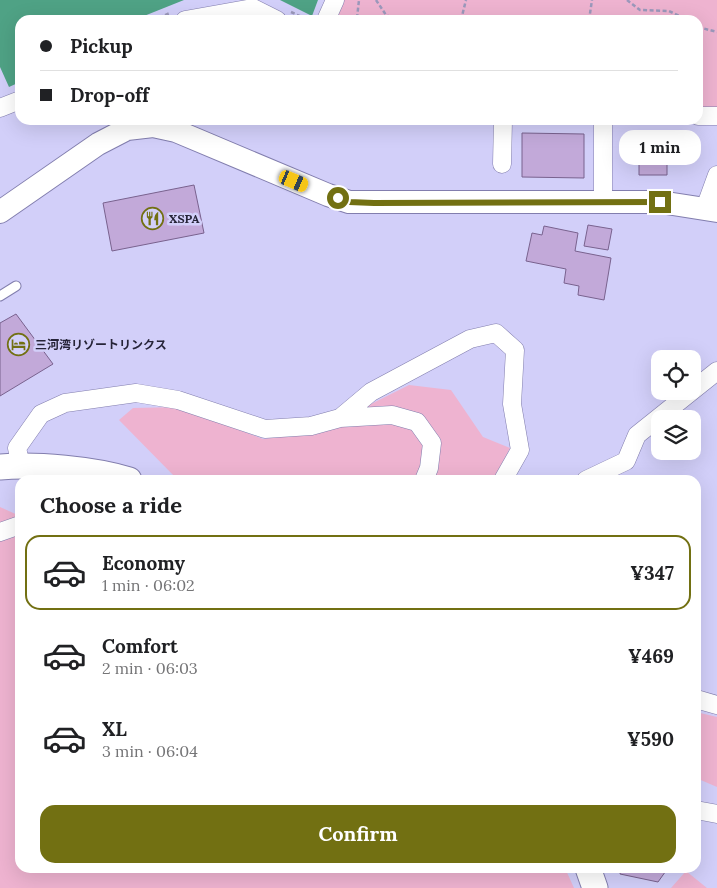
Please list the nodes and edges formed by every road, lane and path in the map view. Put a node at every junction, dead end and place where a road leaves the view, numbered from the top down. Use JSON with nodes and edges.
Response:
{"nodes":[{"id":1,"x":335,"y":0,"type":"edge"},
{"id":2,"x":359,"y":0,"type":"edge"},
{"id":3,"x":376,"y":0,"type":"edge"},
{"id":4,"x":466,"y":0,"type":"edge"},
{"id":5,"x":592,"y":0,"type":"edge"},
{"id":6,"x":627,"y":0,"type":"edge"},
{"id":7,"x":214,"y":15,"type":"edge"},
{"id":8,"x":267,"y":15,"type":"edge"},
{"id":9,"x":328,"y":15,"type":"edge"},
{"id":10,"x":357,"y":15,"type":"edge"},
{"id":11,"x":386,"y":15,"type":"edge"},
{"id":12,"x":462,"y":15,"type":"edge"},
{"id":13,"x":590,"y":15,"type":"edge"},
{"id":14,"x":677,"y":15,"type":"edge"},
{"id":15,"x":703,"y":28,"type":"edge"},
{"id":16,"x":717,"y":32,"type":"edge"},
{"id":17,"x":15,"y":102,"type":"edge"},
{"id":18,"x":0,"y":108,"type":"edge"},
{"id":19,"x":703,"y":116,"type":"edge"},
{"id":20,"x":717,"y":116,"type":"edge"},
{"id":21,"x":503,"y":125,"type":"edge"},
{"id":22,"x":603,"y":125,"type":"edge"},
{"id":23,"x":502,"y":164,"type":"dead end"},
{"id":24,"x":717,"y":175,"type":"edge"},
{"id":25,"x":603,"y":201,"type":"junction"},
{"id":26,"x":1,"y":210,"type":"edge"},
{"id":27,"x":711,"y":210,"type":"edge"},
{"id":28,"x":16,"y":286,"type":"dead end"},
{"id":29,"x":0,"y":296,"type":"edge"},
{"id":30,"x":717,"y":371,"type":"edge"},
{"id":31,"x":701,"y":384,"type":"edge"},
{"id":32,"x":681,"y":400,"type":"edge"},
{"id":33,"x":340,"y":418,"type":"junction"},
{"id":34,"x":11,"y":466,"type":"edge"},
{"id":35,"x":114,"y":475,"type":"edge"},
{"id":36,"x":426,"y":475,"type":"edge"},
{"id":37,"x":506,"y":475,"type":"edge"},
{"id":38,"x":597,"y":475,"type":"edge"},
{"id":39,"x":15,"y":527,"type":"edge"},
{"id":40,"x":0,"y":532,"type":"edge"},
{"id":41,"x":701,"y":700,"type":"edge"},
{"id":42,"x":717,"y":705,"type":"edge"},
{"id":43,"x":701,"y":811,"type":"edge"},
{"id":44,"x":717,"y":814,"type":"edge"},
{"id":45,"x":590,"y":873,"type":"edge"},
{"id":46,"x":595,"y":888,"type":"edge"}],
"edges":[{"from":1,"to":9,"type":"street"},
{"from":2,"to":10,"type":"path"},
{"from":3,"to":11,"type":"path"},
{"from":4,"to":12,"type":"path"},
{"from":5,"to":13,"type":"path"},
{"from":6,"to":14,"type":"path"},
{"from":7,"to":8,"type":"street"},
{"from":15,"to":16,"type":"path"},
{"from":17,"to":18,"type":"street"},
{"from":19,"to":20,"type":"street"},
{"from":21,"to":23,"type":"street"},
{"from":22,"to":25,"type":"street"},
{"from":24,"to":27,"type":"street"},
{"from":25,"to":26,"type":"street"},
{"from":25,"to":27,"type":"street"},
{"from":28,"to":29,"type":"lane"},
{"from":30,"to":31,"type":"street"},
{"from":32,"to":38,"type":"street"},
{"from":33,"to":34,"type":"street"},
{"from":33,"to":36,"type":"street"},
{"from":33,"to":37,"type":"street"},
{"from":34,"to":35,"type":"main road"},
{"from":39,"to":40,"type":"street"},
{"from":41,"to":42,"type":"street"},
{"from":43,"to":44,"type":"street"},
{"from":45,"to":46,"type":"main road"}]}
